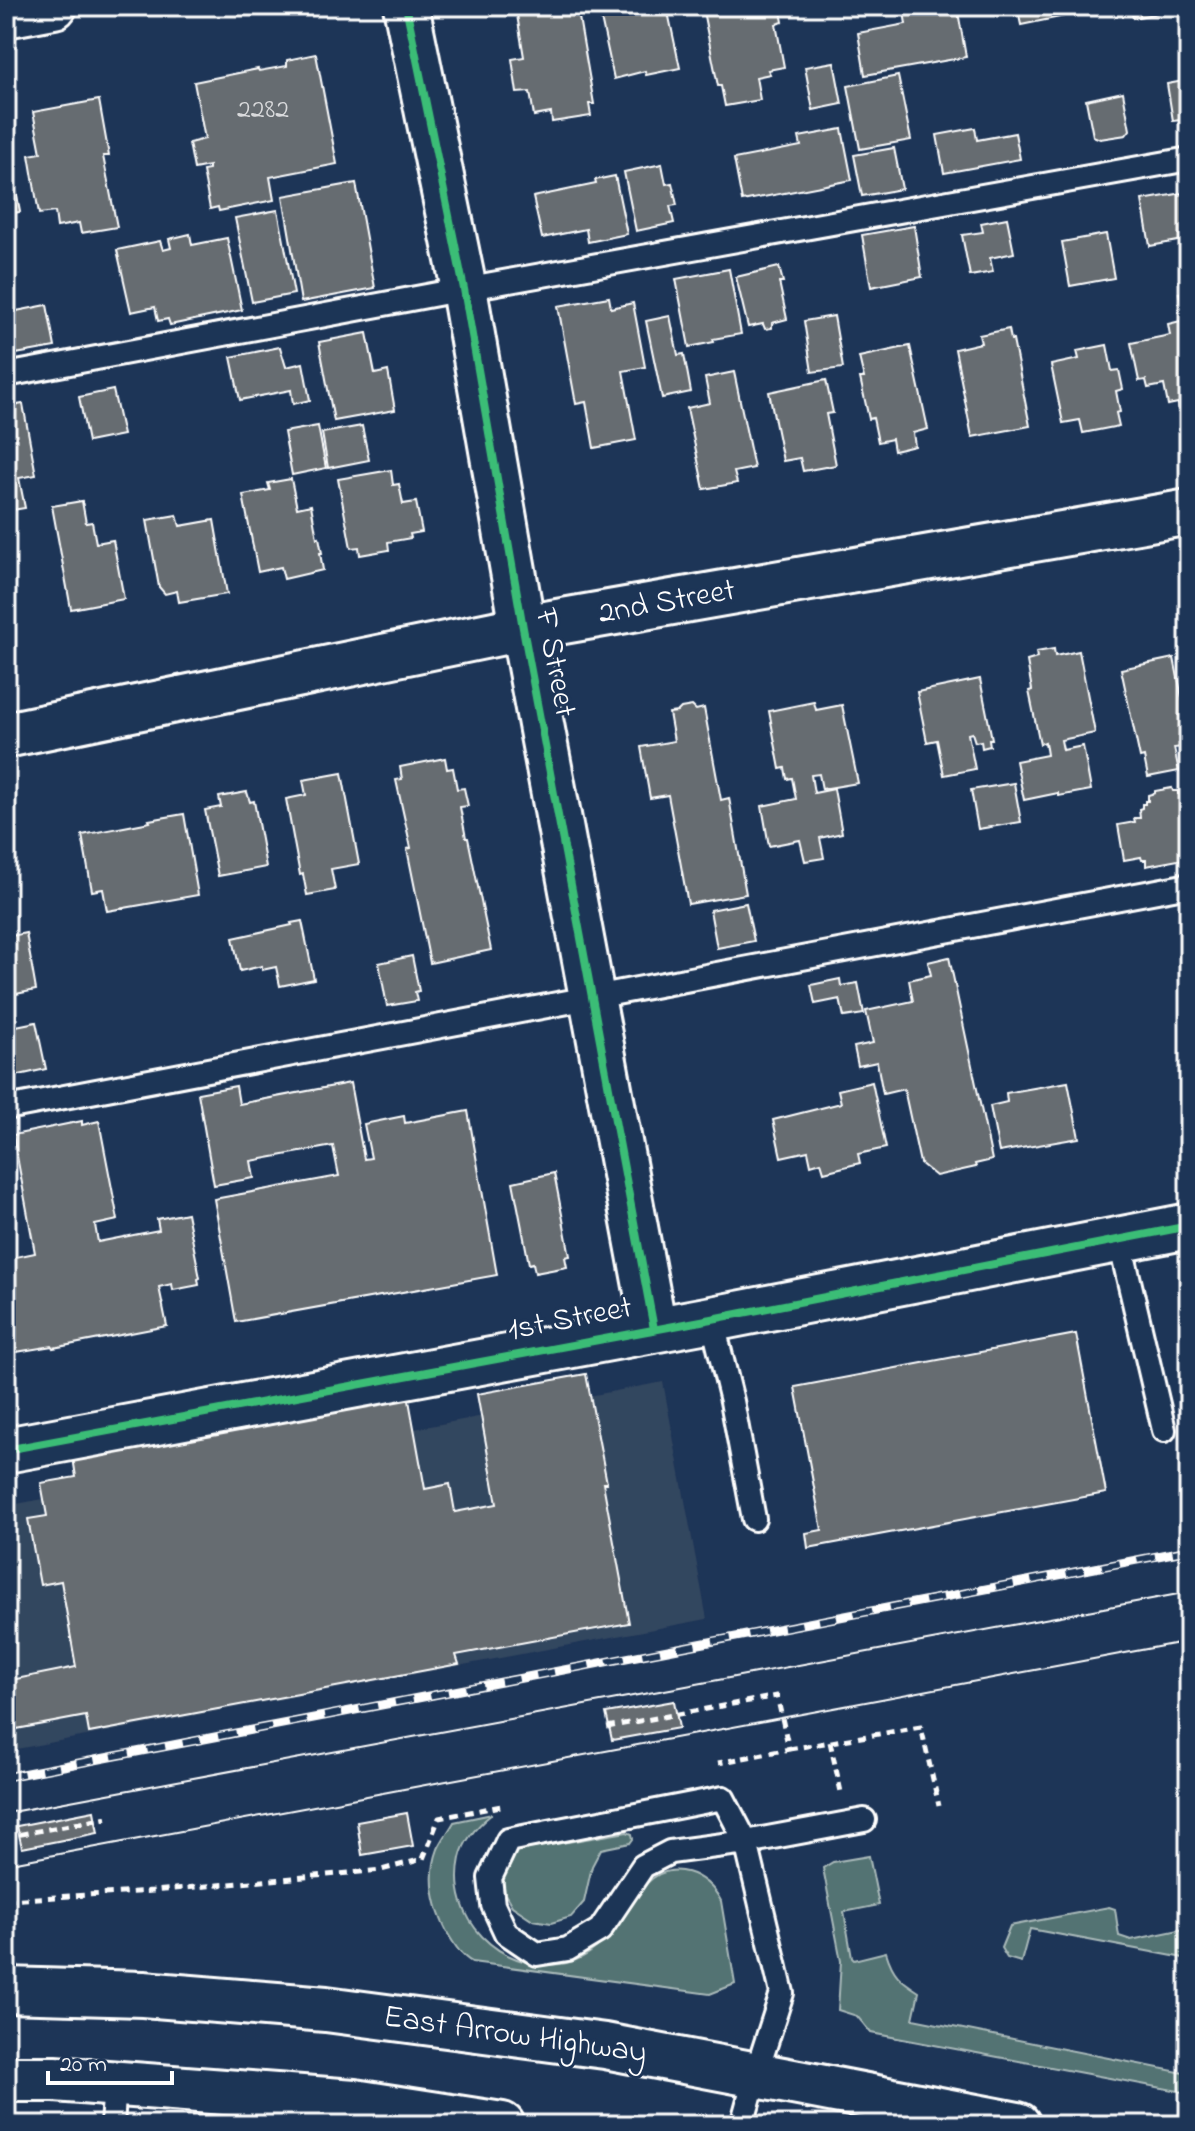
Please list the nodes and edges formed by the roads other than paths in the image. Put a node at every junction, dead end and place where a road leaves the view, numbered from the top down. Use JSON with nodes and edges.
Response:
{"nodes":[{"id":1,"x":54,"y":6,"type":"edge"},
{"id":2,"x":406,"y":6,"type":"edge"},
{"id":3,"x":6,"y":15,"type":"edge"},
{"id":4,"x":1189,"y":159,"type":"edge"},
{"id":5,"x":464,"y":289,"type":"junction"},
{"id":6,"x":6,"y":375,"type":"edge"},
{"id":7,"x":1189,"y":512,"type":"edge"},
{"id":8,"x":523,"y":628,"type":"junction"},
{"id":9,"x":6,"y":735,"type":"edge"},
{"id":10,"x":1189,"y":885,"type":"edge"},
{"id":11,"x":593,"y":999,"type":"junction"},
{"id":12,"x":6,"y":1108,"type":"edge"},
{"id":13,"x":1189,"y":1226,"type":"edge"},
{"id":14,"x":1119,"y":1238,"type":"junction"},
{"id":15,"x":712,"y":1319,"type":"junction"},
{"id":16,"x":654,"y":1329,"type":"junction"},
{"id":17,"x":1164,"y":1430,"type":"dead end"},
{"id":18,"x":6,"y":1450,"type":"edge"},
{"id":19,"x":754,"y":1519,"type":"dead end"},
{"id":20,"x":864,"y":1820,"type":"dead end"},
{"id":21,"x":746,"y":1842,"type":"junction"},
{"id":22,"x":6,"y":1990,"type":"edge"},
{"id":23,"x":756,"y":2074,"type":"junction"},
{"id":24,"x":6,"y":2079,"type":"edge"},
{"id":25,"x":114,"y":2104,"type":"edge"},
{"id":26,"x":502,"y":2125,"type":"edge"},
{"id":27,"x":742,"y":2125,"type":"edge"},
{"id":28,"x":1018,"y":2125,"type":"edge"}],
"edges":[{"from":1,"to":3,"type":"street"},
{"from":2,"to":5,"type":"street","name":"F Street"},
{"from":4,"to":5,"type":"lane"},
{"from":5,"to":6,"type":"lane"},
{"from":5,"to":8,"type":"street","name":"F Street"},
{"from":7,"to":8,"type":"street","name":"2nd Street"},
{"from":8,"to":9,"type":"street","name":"2nd Street"},
{"from":8,"to":11,"type":"street","name":"F Street"},
{"from":10,"to":11,"type":"lane"},
{"from":11,"to":12,"type":"lane"},
{"from":11,"to":16,"type":"street","name":"F Street"},
{"from":13,"to":14,"type":"street","name":"1st Street"},
{"from":14,"to":15,"type":"street","name":"1st Street"},
{"from":14,"to":17,"type":"lane"},
{"from":15,"to":16,"type":"street","name":"1st Street"},
{"from":15,"to":19,"type":"lane"},
{"from":16,"to":18,"type":"street","name":"1st Street"},
{"from":20,"to":21,"type":"lane"},
{"from":21,"to":21,"type":"lane"},
{"from":21,"to":23,"type":"lane"},
{"from":22,"to":23,"type":"street","name":"East Arrow Highway"},
{"from":23,"to":27,"type":"lane"},
{"from":23,"to":28,"type":"street","name":"East Arrow Highway"},
{"from":24,"to":25,"type":"street"},
{"from":25,"to":26,"type":"street"}]}
